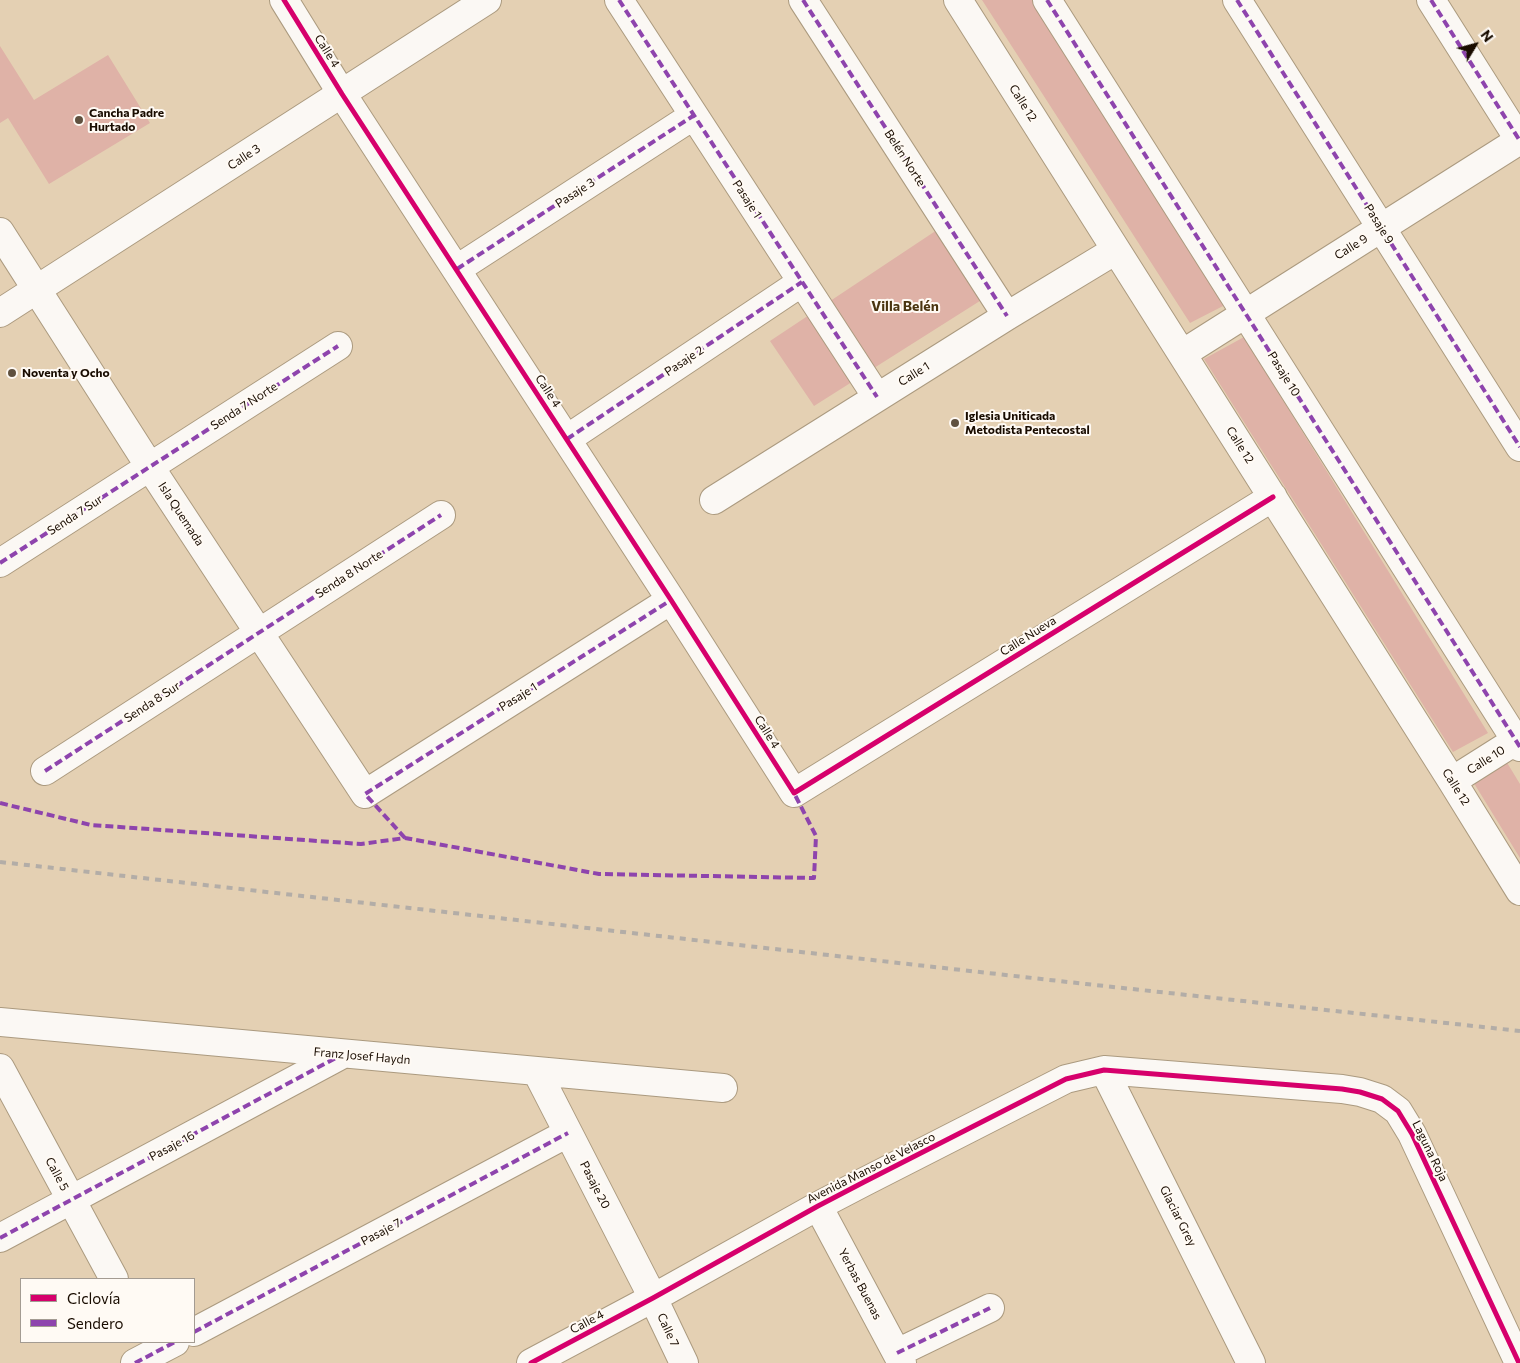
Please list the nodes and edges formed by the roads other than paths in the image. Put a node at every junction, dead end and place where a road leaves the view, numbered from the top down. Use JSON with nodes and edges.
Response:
{"nodes":[{"id":1,"x":284,"y":0,"type":"edge"},
{"id":2,"x":487,"y":0,"type":"edge"},
{"id":3,"x":619,"y":0,"type":"edge"},
{"id":4,"x":803,"y":0,"type":"edge"},
{"id":5,"x":958,"y":0,"type":"edge"},
{"id":6,"x":1047,"y":0,"type":"edge"},
{"id":7,"x":1237,"y":0,"type":"edge"},
{"id":8,"x":1431,"y":0,"type":"edge"},
{"id":9,"x":342,"y":94,"type":"junction"},
{"id":10,"x":693,"y":116,"type":"junction"},
{"id":11,"x":1520,"y":140,"type":"edge"},
{"id":12,"x":1382,"y":228,"type":"junction"},
{"id":13,"x":0,"y":232,"type":"edge"},
{"id":14,"x":1116,"y":250,"type":"junction"},
{"id":15,"x":457,"y":270,"type":"junction"},
{"id":16,"x":802,"y":282,"type":"junction"},
{"id":17,"x":37,"y":290,"type":"junction"},
{"id":18,"x":0,"y":313,"type":"edge"},
{"id":19,"x":1246,"y":314,"type":"junction"},
{"id":20,"x":1007,"y":316,"type":"junction"},
{"id":21,"x":338,"y":346,"type":"dead end"},
{"id":22,"x":1182,"y":354,"type":"junction"},
{"id":23,"x":877,"y":397,"type":"junction"},
{"id":24,"x":567,"y":439,"type":"junction"},
{"id":25,"x":1520,"y":447,"type":"edge"},
{"id":26,"x":150,"y":467,"type":"junction"},
{"id":27,"x":1273,"y":497,"type":"junction"},
{"id":28,"x":714,"y":500,"type":"dead end"},
{"id":29,"x":441,"y":515,"type":"dead end"},
{"id":30,"x":0,"y":563,"type":"edge"},
{"id":31,"x":671,"y":600,"type":"junction"},
{"id":32,"x":258,"y":632,"type":"junction"},
{"id":33,"x":1519,"y":742,"type":"edge"},
{"id":34,"x":45,"y":771,"type":"dead end"},
{"id":35,"x":1452,"y":781,"type":"junction"},
{"id":36,"x":794,"y":793,"type":"joint"},
{"id":37,"x":365,"y":794,"type":"joint"},
{"id":38,"x":1520,"y":891,"type":"edge"},
{"id":39,"x":0,"y":1022,"type":"edge"},
{"id":40,"x":344,"y":1054,"type":"junction"},
{"id":41,"x":0,"y":1068,"type":"edge"},
{"id":42,"x":1104,"y":1070,"type":"junction"},
{"id":43,"x":537,"y":1072,"type":"junction"},
{"id":44,"x":723,"y":1088,"type":"dead end"},
{"id":45,"x":568,"y":1132,"type":"junction"},
{"id":46,"x":71,"y":1200,"type":"junction"},
{"id":47,"x":818,"y":1206,"type":"junction"},
{"id":48,"x":0,"y":1238,"type":"edge"},
{"id":49,"x":113,"y":1278,"type":"edge"},
{"id":50,"x":653,"y":1298,"type":"junction"},
{"id":51,"x":990,"y":1308,"type":"dead end"},
{"id":52,"x":195,"y":1331,"type":"edge"},
{"id":53,"x":900,"y":1358,"type":"edge"},
{"id":54,"x":531,"y":1363,"type":"edge"},
{"id":55,"x":684,"y":1363,"type":"edge"},
{"id":56,"x":1251,"y":1363,"type":"edge"},
{"id":57,"x":1519,"y":1363,"type":"edge"}],
"edges":[{"from":1,"to":9,"type":"street","name":"Calle 4"},
{"from":2,"to":9,"type":"street","name":"Calle 3"},
{"from":3,"to":10,"type":"street","name":"Pasaje 1"},
{"from":4,"to":20,"type":"street","name":"Belén Norte"},
{"from":5,"to":14,"type":"street","name":"Calle 12"},
{"from":6,"to":19,"type":"street","name":"Pasaje 10"},
{"from":7,"to":12,"type":"street","name":"Pasaje 9"},
{"from":8,"to":11,"type":"street"},
{"from":9,"to":15,"type":"street","name":"Calle 4"},
{"from":9,"to":17,"type":"street","name":"Calle 3"},
{"from":10,"to":15,"type":"street","name":"Pasaje 3"},
{"from":10,"to":16,"type":"street","name":"Pasaje 1"},
{"from":11,"to":12,"type":"street","name":"Calle 9"},
{"from":12,"to":19,"type":"street","name":"Calle 9"},
{"from":12,"to":25,"type":"street","name":"Pasaje 9"},
{"from":13,"to":17,"type":"street","name":"Isla Quemada"},
{"from":14,"to":20,"type":"street","name":"Calle 1"},
{"from":14,"to":22,"type":"street","name":"Calle 12"},
{"from":15,"to":24,"type":"street","name":"Calle 4"},
{"from":16,"to":23,"type":"street","name":"Pasaje 1"},
{"from":16,"to":24,"type":"street","name":"Pasaje 2"},
{"from":17,"to":18,"type":"street","name":"Calle 3"},
{"from":17,"to":26,"type":"street","name":"Isla Quemada"},
{"from":19,"to":22,"type":"street","name":"Calle 9"},
{"from":19,"to":33,"type":"street","name":"Pasaje 10"},
{"from":20,"to":23,"type":"street","name":"Calle 1"},
{"from":21,"to":26,"type":"street","name":"Senda 7 Norte"},
{"from":22,"to":27,"type":"street","name":"Calle 12"},
{"from":23,"to":28,"type":"street","name":"Calle 1"},
{"from":24,"to":31,"type":"street","name":"Calle 4"},
{"from":26,"to":30,"type":"street","name":"Senda 7 Sur"},
{"from":26,"to":32,"type":"street","name":"Isla Quemada"},
{"from":27,"to":35,"type":"street","name":"Calle 12"},
{"from":27,"to":36,"type":"street","name":"Calle Nueva"},
{"from":29,"to":32,"type":"street","name":"Senda 8 Norte"},
{"from":31,"to":36,"type":"street","name":"Calle 4"},
{"from":31,"to":37,"type":"street","name":"Pasaje 1"},
{"from":32,"to":34,"type":"street","name":"Senda 8 Sur"},
{"from":32,"to":37,"type":"street","name":"Isla Quemada"},
{"from":33,"to":35,"type":"street","name":"Calle 10"},
{"from":35,"to":38,"type":"street","name":"Calle 12"},
{"from":39,"to":40,"type":"street","name":"Franz Josef Haydn"},
{"from":40,"to":43,"type":"street","name":"Franz Josef Haydn"},
{"from":40,"to":46,"type":"street","name":"Pasaje 16"},
{"from":41,"to":46,"type":"street","name":"Calle 5"},
{"from":42,"to":47,"type":"street","name":"Avenida Manso de Velasco"},
{"from":42,"to":56,"type":"street","name":"Glaciar Grey"},
{"from":42,"to":57,"type":"street","name":"Laguna Roja"},
{"from":43,"to":44,"type":"street","name":"Franz Josef Haydn"},
{"from":43,"to":45,"type":"street","name":"Pasaje 20"},
{"from":45,"to":50,"type":"street","name":"Pasaje 20"},
{"from":45,"to":52,"type":"street","name":"Pasaje 7"},
{"from":46,"to":48,"type":"street","name":"Pasaje 16"},
{"from":46,"to":49,"type":"street","name":"Calle 5"},
{"from":47,"to":50,"type":"street","name":"Avenida Manso de Velasco"},
{"from":47,"to":53,"type":"street","name":"Yerbas Buenas"},
{"from":50,"to":54,"type":"street","name":"Calle 4"},
{"from":50,"to":55,"type":"street","name":"Calle 7"},
{"from":51,"to":53,"type":"street"}]}
